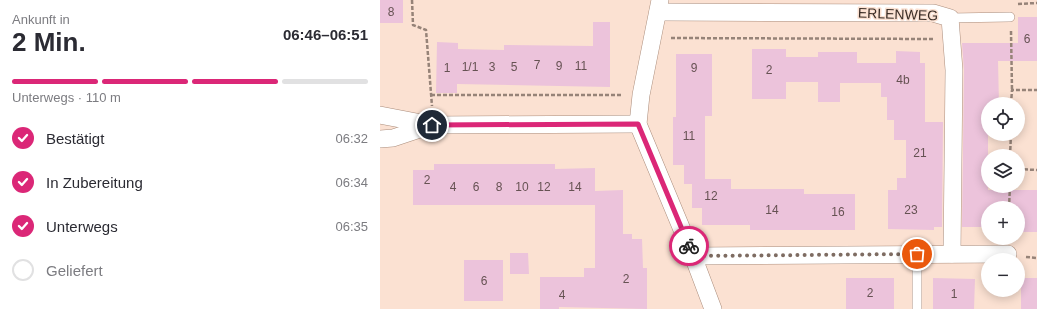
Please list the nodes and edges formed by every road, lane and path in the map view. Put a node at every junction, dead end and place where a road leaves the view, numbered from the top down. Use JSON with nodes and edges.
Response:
{"nodes":[{"id":1,"x":412,"y":0,"type":"edge"},
{"id":2,"x":1037,"y":3,"type":"edge"},
{"id":3,"x":659,"y":6,"type":"edge"},
{"id":4,"x":1010,"y":17,"type":"junction"},
{"id":5,"x":950,"y":18,"type":"junction"},
{"id":6,"x":652,"y":38,"type":"junction"},
{"id":7,"x":952,"y":39,"type":"junction"},
{"id":8,"x":1012,"y":90,"type":"junction"},
{"id":9,"x":1037,"y":90,"type":"edge"},
{"id":10,"x":431,"y":95,"type":"junction"},
{"id":11,"x":641,"y":95,"type":"junction"},
{"id":12,"x":1012,"y":97,"type":"edge"},
{"id":13,"x":432,"y":106,"type":"dead end"},
{"id":14,"x":380,"y":115,"type":"edge"},
{"id":15,"x":638,"y":124,"type":"junction"},
{"id":16,"x":432,"y":125,"type":"junction"},
{"id":17,"x":387,"y":139,"type":"edge"},
{"id":18,"x":380,"y":151,"type":"edge"},
{"id":19,"x":1025,"y":169,"type":"edge"},
{"id":20,"x":1037,"y":170,"type":"edge"},
{"id":21,"x":917,"y":254,"type":"junction"},
{"id":22,"x":952,"y":254,"type":"junction"},
{"id":23,"x":981,"y":254,"type":"edge"},
{"id":24,"x":693,"y":256,"type":"junction"},
{"id":25,"x":713,"y":309,"type":"edge"},
{"id":26,"x":917,"y":309,"type":"edge"}],
"edges":[{"from":1,"to":10,"type":"path"},
{"from":2,"to":4,"type":"path"},
{"from":3,"to":5,"type":"street","name":"ERLENWEG"},
{"from":3,"to":6,"type":"street"},
{"from":4,"to":5,"type":"lane"},
{"from":4,"to":8,"type":"path"},
{"from":5,"to":7,"type":"street","name":"ERLENWEG"},
{"from":6,"to":7,"type":"path"},
{"from":6,"to":11,"type":"street"},
{"from":7,"to":22,"type":"street","name":"ERLENWEG"},
{"from":8,"to":9,"type":"path"},
{"from":8,"to":12,"type":"path"},
{"from":10,"to":11,"type":"path"},
{"from":10,"to":13,"type":"path"},
{"from":11,"to":15,"type":"street"},
{"from":14,"to":16,"type":"street"},
{"from":15,"to":16,"type":"street"},
{"from":15,"to":24,"type":"street"},
{"from":16,"to":17,"type":"street"},
{"from":17,"to":18,"type":"street"},
{"from":19,"to":20,"type":"path"},
{"from":21,"to":22,"type":"street"},
{"from":21,"to":24,"type":"street"},
{"from":21,"to":26,"type":"lane"},
{"from":22,"to":23,"type":"street"},
{"from":24,"to":25,"type":"street"}]}
